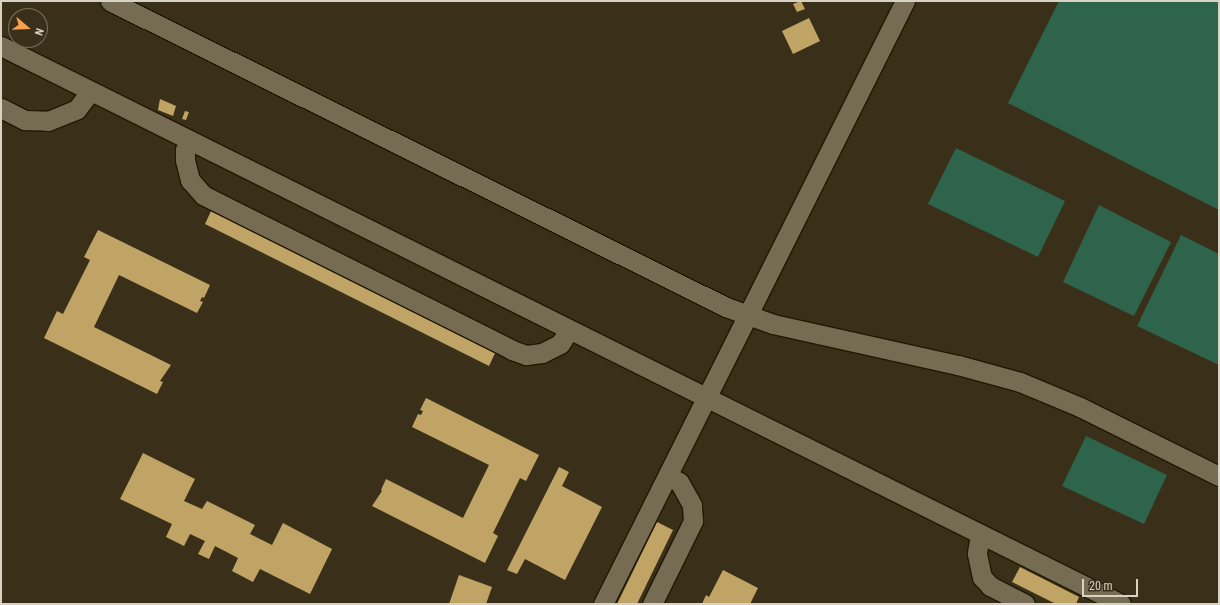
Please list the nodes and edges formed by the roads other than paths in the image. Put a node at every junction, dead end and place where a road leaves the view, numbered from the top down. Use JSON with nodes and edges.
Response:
{"nodes":[{"id":1,"x":110,"y":1,"type":"edge"},
{"id":2,"x":905,"y":1,"type":"edge"},
{"id":3,"x":1,"y":46,"type":"edge"},
{"id":4,"x":90,"y":92,"type":"junction"},
{"id":5,"x":1,"y":108,"type":"edge"},
{"id":6,"x":190,"y":142,"type":"junction"},
{"id":7,"x":748,"y":316,"type":"junction"},
{"id":8,"x":569,"y":330,"type":"junction"},
{"id":9,"x":707,"y":399,"type":"junction"},
{"id":10,"x":668,"y":476,"type":"junction"},
{"id":11,"x":1219,"y":476,"type":"edge"},
{"id":12,"x":980,"y":534,"type":"junction"},
{"id":13,"x":603,"y":604,"type":"edge"},
{"id":14,"x":652,"y":604,"type":"edge"},
{"id":15,"x":1025,"y":604,"type":"edge"},
{"id":16,"x":1121,"y":604,"type":"edge"}],
"edges":[{"from":1,"to":7,"type":"lane"},
{"from":2,"to":7,"type":"lane"},
{"from":3,"to":4,"type":"lane"},
{"from":4,"to":5,"type":"lane"},
{"from":4,"to":6,"type":"lane"},
{"from":6,"to":8,"type":"lane"},
{"from":6,"to":8,"type":"lane"},
{"from":7,"to":9,"type":"lane"},
{"from":7,"to":11,"type":"lane"},
{"from":8,"to":9,"type":"lane"},
{"from":9,"to":10,"type":"lane"},
{"from":9,"to":12,"type":"lane"},
{"from":10,"to":13,"type":"lane"},
{"from":10,"to":14,"type":"lane"},
{"from":12,"to":15,"type":"lane"},
{"from":12,"to":16,"type":"lane"}]}
